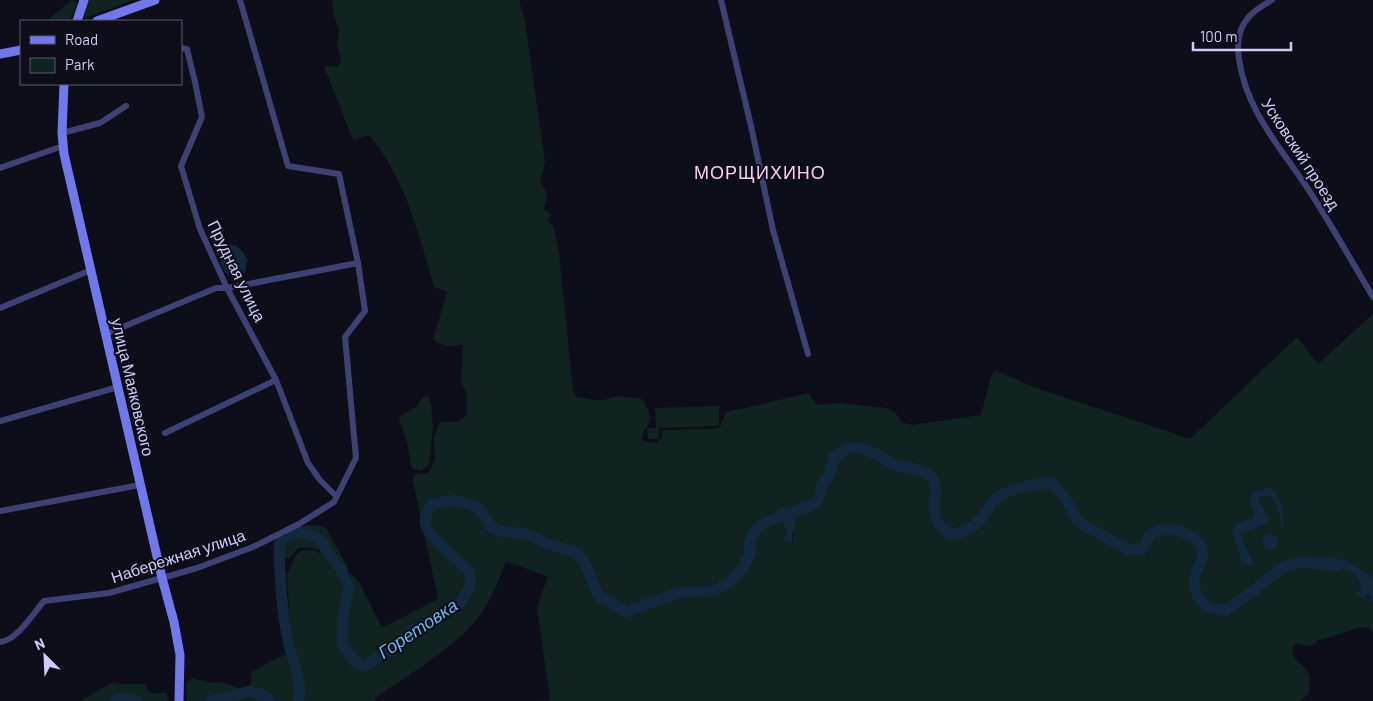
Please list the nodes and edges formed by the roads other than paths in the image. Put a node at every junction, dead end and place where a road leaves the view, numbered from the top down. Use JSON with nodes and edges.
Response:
{"nodes":[{"id":1,"x":84,"y":0,"type":"edge"},
{"id":2,"x":155,"y":0,"type":"edge"},
{"id":3,"x":240,"y":0,"type":"edge"},
{"id":4,"x":721,"y":0,"type":"edge"},
{"id":5,"x":1272,"y":0,"type":"edge"},
{"id":6,"x":77,"y":20,"type":"edge"},
{"id":7,"x":100,"y":20,"type":"edge"},
{"id":8,"x":182,"y":48,"type":"edge"},
{"id":9,"x":20,"y":50,"type":"edge"},
{"id":10,"x":0,"y":54,"type":"edge"},
{"id":11,"x":64,"y":85,"type":"edge"},
{"id":12,"x":126,"y":106,"type":"dead end"},
{"id":13,"x":62,"y":133,"type":"junction"},
{"id":14,"x":63,"y":146,"type":"junction"},
{"id":15,"x":0,"y":168,"type":"edge"},
{"id":16,"x":358,"y":263,"type":"junction"},
{"id":17,"x":91,"y":270,"type":"junction"},
{"id":18,"x":227,"y":288,"type":"junction"},
{"id":19,"x":1373,"y":297,"type":"edge"},
{"id":20,"x":0,"y":308,"type":"edge"},
{"id":21,"x":106,"y":334,"type":"junction"},
{"id":22,"x":808,"y":354,"type":"dead end"},
{"id":23,"x":276,"y":380,"type":"junction"},
{"id":24,"x":118,"y":387,"type":"junction"},
{"id":25,"x":0,"y":421,"type":"edge"},
{"id":26,"x":164,"y":433,"type":"dead end"},
{"id":27,"x":140,"y":485,"type":"junction"},
{"id":28,"x":336,"y":496,"type":"junction"},
{"id":29,"x":0,"y":511,"type":"edge"},
{"id":30,"x":162,"y":578,"type":"junction"},
{"id":31,"x":0,"y":642,"type":"edge"},
{"id":32,"x":179,"y":699,"type":"edge"}],
"edges":[{"from":1,"to":6,"type":"street"},
{"from":2,"to":7,"type":"street"},
{"from":3,"to":16,"type":"street"},
{"from":4,"to":22,"type":"street"},
{"from":5,"to":19,"type":"street","name":"Усковский проезд"},
{"from":8,"to":18,"type":"street","name":"Прудная улица"},
{"from":9,"to":10,"type":"street"},
{"from":11,"to":13,"type":"street","name":"улица Маяковского"},
{"from":12,"to":13,"type":"street"},
{"from":13,"to":14,"type":"street","name":"улица Маяковского"},
{"from":14,"to":15,"type":"street"},
{"from":14,"to":17,"type":"street","name":"улица Маяковского"},
{"from":16,"to":18,"type":"street"},
{"from":16,"to":28,"type":"street"},
{"from":17,"to":20,"type":"street"},
{"from":17,"to":21,"type":"street","name":"улица Маяковского"},
{"from":18,"to":21,"type":"street"},
{"from":18,"to":23,"type":"street","name":"Прудная улица"},
{"from":21,"to":24,"type":"street","name":"улица Маяковского"},
{"from":23,"to":26,"type":"street"},
{"from":23,"to":28,"type":"street","name":"Прудная улица"},
{"from":24,"to":25,"type":"street"},
{"from":24,"to":27,"type":"street","name":"улица Маяковского"},
{"from":27,"to":29,"type":"street"},
{"from":27,"to":30,"type":"street","name":"улица Маяковского"},
{"from":28,"to":30,"type":"street","name":"Набережная улица"},
{"from":30,"to":31,"type":"street","name":"Набережная улица"},
{"from":30,"to":32,"type":"street","name":"улица Маяковского"}]}
